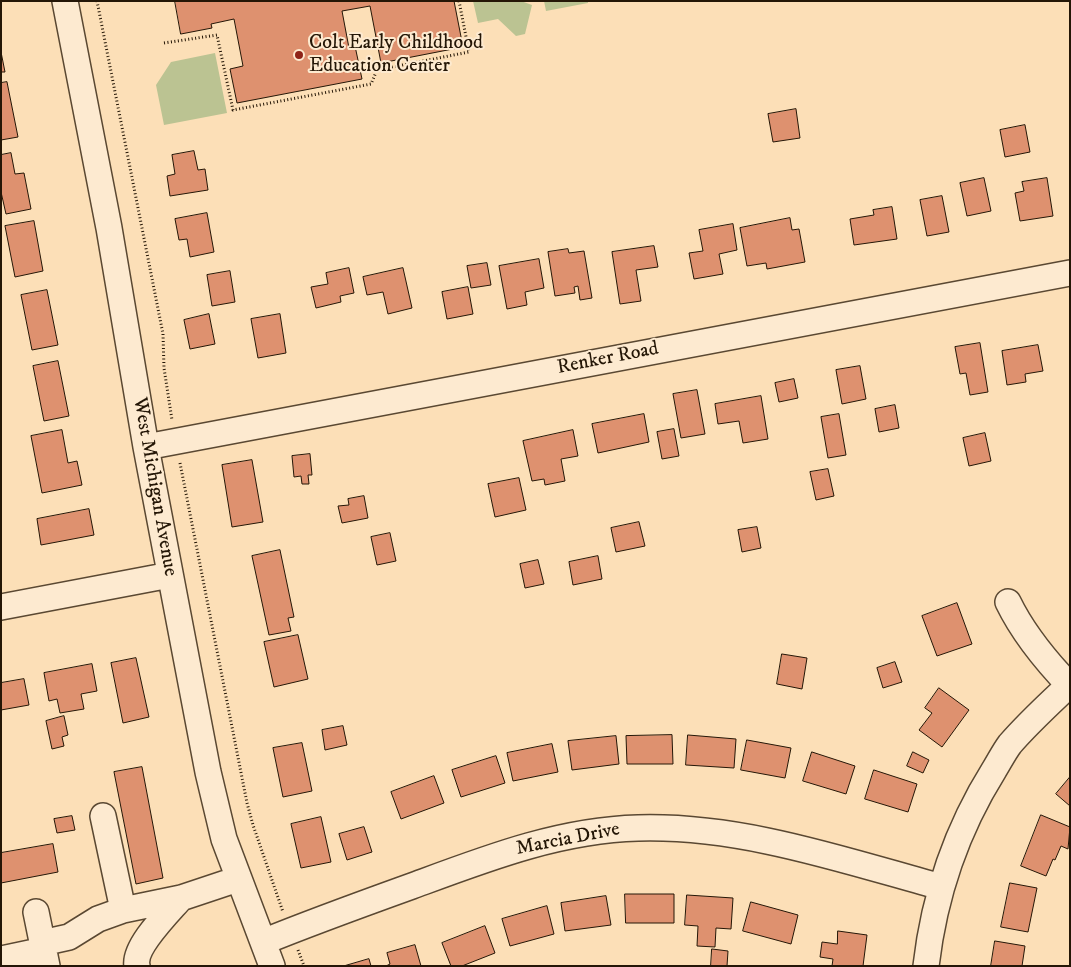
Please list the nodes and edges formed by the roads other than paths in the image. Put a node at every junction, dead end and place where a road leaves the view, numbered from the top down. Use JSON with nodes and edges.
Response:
{"nodes":[{"id":1,"x":65,"y":1,"type":"edge"},
{"id":2,"x":1070,"y":273,"type":"edge"},
{"id":3,"x":146,"y":447,"type":"junction"},
{"id":4,"x":170,"y":575,"type":"junction"},
{"id":5,"x":1008,"y":602,"type":"dead end"},
{"id":6,"x":1,"y":607,"type":"edge"},
{"id":7,"x":1069,"y":685,"type":"edge"},
{"id":8,"x":103,"y":816,"type":"dead end"},
{"id":9,"x":238,"y":879,"type":"junction"},
{"id":10,"x":941,"y":887,"type":"junction"},
{"id":11,"x":181,"y":898,"type":"junction"},
{"id":12,"x":123,"y":910,"type":"junction"},
{"id":13,"x":36,"y":912,"type":"dead end"},
{"id":14,"x":263,"y":942,"type":"junction"},
{"id":15,"x":44,"y":953,"type":"edge"},
{"id":16,"x":1,"y":958,"type":"edge"},
{"id":17,"x":137,"y":966,"type":"edge"},
{"id":18,"x":272,"y":966,"type":"edge"},
{"id":19,"x":926,"y":966,"type":"edge"}],
"edges":[{"from":1,"to":3,"type":"street","name":"West Michigan Avenue"},
{"from":2,"to":3,"type":"street","name":"Renker Road"},
{"from":3,"to":4,"type":"street","name":"West Michigan Avenue"},
{"from":4,"to":6,"type":"street"},
{"from":4,"to":9,"type":"street","name":"West Michigan Avenue"},
{"from":5,"to":7,"type":"street"},
{"from":7,"to":10,"type":"street"},
{"from":8,"to":12,"type":"street"},
{"from":9,"to":11,"type":"street"},
{"from":9,"to":14,"type":"street","name":"West Michigan Avenue"},
{"from":10,"to":14,"type":"street","name":"Marcia Drive"},
{"from":10,"to":19,"type":"street"},
{"from":11,"to":12,"type":"street"},
{"from":11,"to":17,"type":"street"},
{"from":12,"to":15,"type":"street"},
{"from":13,"to":15,"type":"street"},
{"from":14,"to":18,"type":"street","name":"West Michigan Avenue"},
{"from":15,"to":16,"type":"street"}]}
